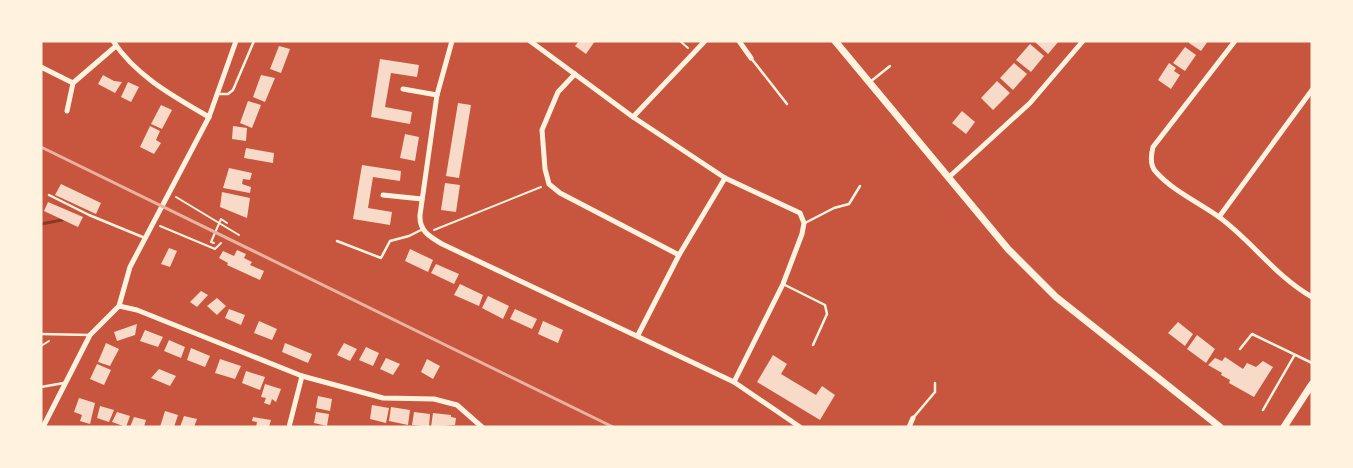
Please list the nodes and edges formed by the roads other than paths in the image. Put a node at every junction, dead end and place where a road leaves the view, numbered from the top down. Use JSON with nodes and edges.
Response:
{"nodes":[{"id":1,"x":236,"y":41,"type":"edge"},
{"id":2,"x":254,"y":41,"type":"edge"},
{"id":3,"x":452,"y":41,"type":"edge"},
{"id":4,"x":530,"y":41,"type":"edge"},
{"id":5,"x":705,"y":41,"type":"edge"},
{"id":6,"x":739,"y":41,"type":"edge"},
{"id":7,"x":835,"y":41,"type":"edge"},
{"id":8,"x":1083,"y":41,"type":"edge"},
{"id":9,"x":1235,"y":41,"type":"edge"},
{"id":10,"x":114,"y":44,"type":"edge"},
{"id":11,"x":751,"y":58,"type":"joint"},
{"id":12,"x":890,"y":66,"type":"dead end"},
{"id":13,"x":41,"y":68,"type":"edge"},
{"id":14,"x":575,"y":74,"type":"junction"},
{"id":15,"x":869,"y":82,"type":"junction"},
{"id":16,"x":73,"y":83,"type":"junction"},
{"id":17,"x":402,"y":89,"type":"dead end"},
{"id":18,"x":1312,"y":90,"type":"edge"},
{"id":19,"x":215,"y":94,"type":"junction"},
{"id":20,"x":437,"y":95,"type":"junction"},
{"id":21,"x":787,"y":104,"type":"dead end"},
{"id":22,"x":67,"y":112,"type":"dead end"},
{"id":23,"x":208,"y":116,"type":"junction"},
{"id":24,"x":633,"y":117,"type":"junction"},
{"id":25,"x":725,"y":178,"type":"junction"},
{"id":26,"x":948,"y":178,"type":"junction"},
{"id":27,"x":860,"y":186,"type":"dead end"},
{"id":28,"x":49,"y":195,"type":"dead end"},
{"id":29,"x":383,"y":195,"type":"dead end"},
{"id":30,"x":422,"y":199,"type":"junction"},
{"id":31,"x":1219,"y":217,"type":"junction"},
{"id":32,"x":804,"y":223,"type":"junction"},
{"id":33,"x":424,"y":232,"type":"junction"},
{"id":34,"x":146,"y":239,"type":"junction"},
{"id":35,"x":337,"y":242,"type":"dead end"},
{"id":36,"x":678,"y":254,"type":"junction"},
{"id":37,"x":784,"y":284,"type":"junction"},
{"id":38,"x":1312,"y":297,"type":"edge"},
{"id":39,"x":119,"y":306,"type":"junction"},
{"id":40,"x":41,"y":334,"type":"edge"},
{"id":41,"x":90,"y":335,"type":"junction"},
{"id":42,"x":638,"y":335,"type":"junction"},
{"id":43,"x":813,"y":345,"type":"dead end"},
{"id":44,"x":1240,"y":349,"type":"dead end"},
{"id":45,"x":1294,"y":356,"type":"junction"},
{"id":46,"x":1312,"y":363,"type":"edge"},
{"id":47,"x":302,"y":376,"type":"junction"},
{"id":48,"x":734,"y":382,"type":"junction"},
{"id":49,"x":64,"y":383,"type":"junction"},
{"id":50,"x":934,"y":383,"type":"dead end"},
{"id":51,"x":1312,"y":384,"type":"edge"},
{"id":52,"x":41,"y":387,"type":"edge"},
{"id":53,"x":1263,"y":410,"type":"dead end"},
{"id":54,"x":913,"y":418,"type":"joint"},
{"id":55,"x":43,"y":427,"type":"edge"},
{"id":56,"x":290,"y":427,"type":"edge"},
{"id":57,"x":482,"y":427,"type":"edge"},
{"id":58,"x":800,"y":427,"type":"edge"},
{"id":59,"x":909,"y":427,"type":"edge"},
{"id":60,"x":1220,"y":427,"type":"edge"},
{"id":61,"x":1284,"y":427,"type":"edge"}],
"edges":[{"from":1,"to":19,"type":"street"},
{"from":2,"to":19,"type":"lane"},
{"from":3,"to":20,"type":"street"},
{"from":4,"to":14,"type":"street"},
{"from":5,"to":24,"type":"street"},
{"from":6,"to":11,"type":"street"},
{"from":7,"to":15,"type":"street"},
{"from":8,"to":26,"type":"street"},
{"from":9,"to":31,"type":"street"},
{"from":10,"to":16,"type":"street"},
{"from":10,"to":23,"type":"street"},
{"from":11,"to":21,"type":"lane"},
{"from":12,"to":15,"type":"lane"},
{"from":13,"to":16,"type":"street"},
{"from":14,"to":24,"type":"street"},
{"from":14,"to":36,"type":"street"},
{"from":15,"to":26,"type":"street"},
{"from":16,"to":22,"type":"street"},
{"from":17,"to":20,"type":"street"},
{"from":18,"to":31,"type":"street"},
{"from":19,"to":23,"type":"street"},
{"from":20,"to":30,"type":"street"},
{"from":23,"to":34,"type":"street"},
{"from":24,"to":25,"type":"street"},
{"from":25,"to":32,"type":"street"},
{"from":25,"to":36,"type":"street"},
{"from":26,"to":60,"type":"street"},
{"from":27,"to":32,"type":"lane"},
{"from":28,"to":34,"type":"lane"},
{"from":29,"to":30,"type":"street"},
{"from":30,"to":33,"type":"street"},
{"from":31,"to":38,"type":"street"},
{"from":32,"to":37,"type":"street"},
{"from":33,"to":35,"type":"lane"},
{"from":33,"to":42,"type":"street"},
{"from":34,"to":39,"type":"street"},
{"from":36,"to":42,"type":"street"},
{"from":37,"to":43,"type":"lane"},
{"from":37,"to":48,"type":"street"},
{"from":39,"to":41,"type":"street"},
{"from":39,"to":47,"type":"street"},
{"from":40,"to":41,"type":"lane"},
{"from":41,"to":49,"type":"street"},
{"from":42,"to":48,"type":"street"},
{"from":44,"to":45,"type":"lane"},
{"from":45,"to":46,"type":"lane"},
{"from":45,"to":53,"type":"lane"},
{"from":47,"to":56,"type":"street"},
{"from":47,"to":57,"type":"street"},
{"from":48,"to":58,"type":"street"},
{"from":49,"to":52,"type":"lane"},
{"from":49,"to":55,"type":"street"},
{"from":50,"to":54,"type":"lane"},
{"from":51,"to":61,"type":"street"},
{"from":54,"to":59,"type":"street"}]}
